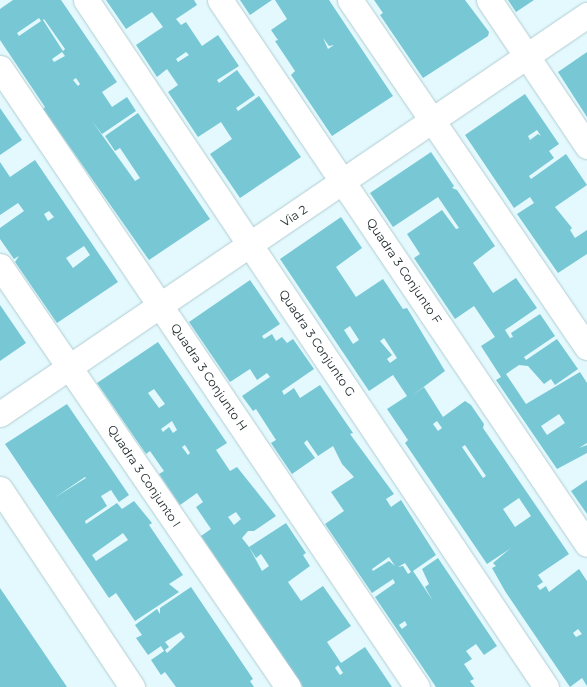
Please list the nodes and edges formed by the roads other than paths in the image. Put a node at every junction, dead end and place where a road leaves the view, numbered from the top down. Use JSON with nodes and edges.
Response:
{"nodes":[{"id":1,"x":86,"y":0,"type":"edge"},
{"id":2,"x":220,"y":0,"type":"edge"},
{"id":3,"x":350,"y":0,"type":"edge"},
{"id":4,"x":489,"y":0,"type":"edge"},
{"id":5,"x":587,"y":15,"type":"edge"},
{"id":6,"x":527,"y":56,"type":"junction"},
{"id":7,"x":0,"y":68,"type":"edge"},
{"id":8,"x":433,"y":121,"type":"junction"},
{"id":9,"x":587,"y":146,"type":"edge"},
{"id":10,"x":344,"y":181,"type":"junction"},
{"id":11,"x":251,"y":245,"type":"junction"},
{"id":12,"x":0,"y":266,"type":"edge"},
{"id":13,"x":161,"y":306,"type":"junction"},
{"id":14,"x":587,"y":347,"type":"edge"},
{"id":15,"x":70,"y":367,"type":"junction"},
{"id":16,"x":0,"y":414,"type":"edge"},
{"id":17,"x":0,"y":489,"type":"edge"},
{"id":18,"x":587,"y":544,"type":"edge"},
{"id":19,"x":132,"y":687,"type":"edge"},
{"id":20,"x":288,"y":687,"type":"edge"},
{"id":21,"x":417,"y":687,"type":"edge"},
{"id":22,"x":546,"y":687,"type":"edge"}],
"edges":[{"from":1,"to":11,"type":"street","name":"Quadra 3 Conjunto G"},
{"from":2,"to":10,"type":"street","name":"Quadra 3 Conjunto F"},
{"from":3,"to":8,"type":"street"},
{"from":4,"to":6,"type":"street"},
{"from":5,"to":6,"type":"street","name":"Via 2"},
{"from":6,"to":8,"type":"street","name":"Via 2"},
{"from":6,"to":9,"type":"street"},
{"from":7,"to":13,"type":"street","name":"Quadra 3 Conjunto H"},
{"from":8,"to":10,"type":"street","name":"Via 2"},
{"from":8,"to":14,"type":"street"},
{"from":10,"to":11,"type":"street","name":"Via 2"},
{"from":10,"to":18,"type":"street","name":"Quadra 3 Conjunto F"},
{"from":11,"to":13,"type":"street","name":"Via 2"},
{"from":11,"to":22,"type":"street","name":"Quadra 3 Conjunto G"},
{"from":12,"to":15,"type":"street","name":"Quadra 3 Conjunto I"},
{"from":13,"to":15,"type":"street","name":"Via 2"},
{"from":13,"to":21,"type":"street","name":"Quadra 3 Conjunto H"},
{"from":15,"to":16,"type":"street","name":"Via 2"},
{"from":15,"to":20,"type":"street","name":"Quadra 3 Conjunto I"},
{"from":17,"to":19,"type":"street"}]}
